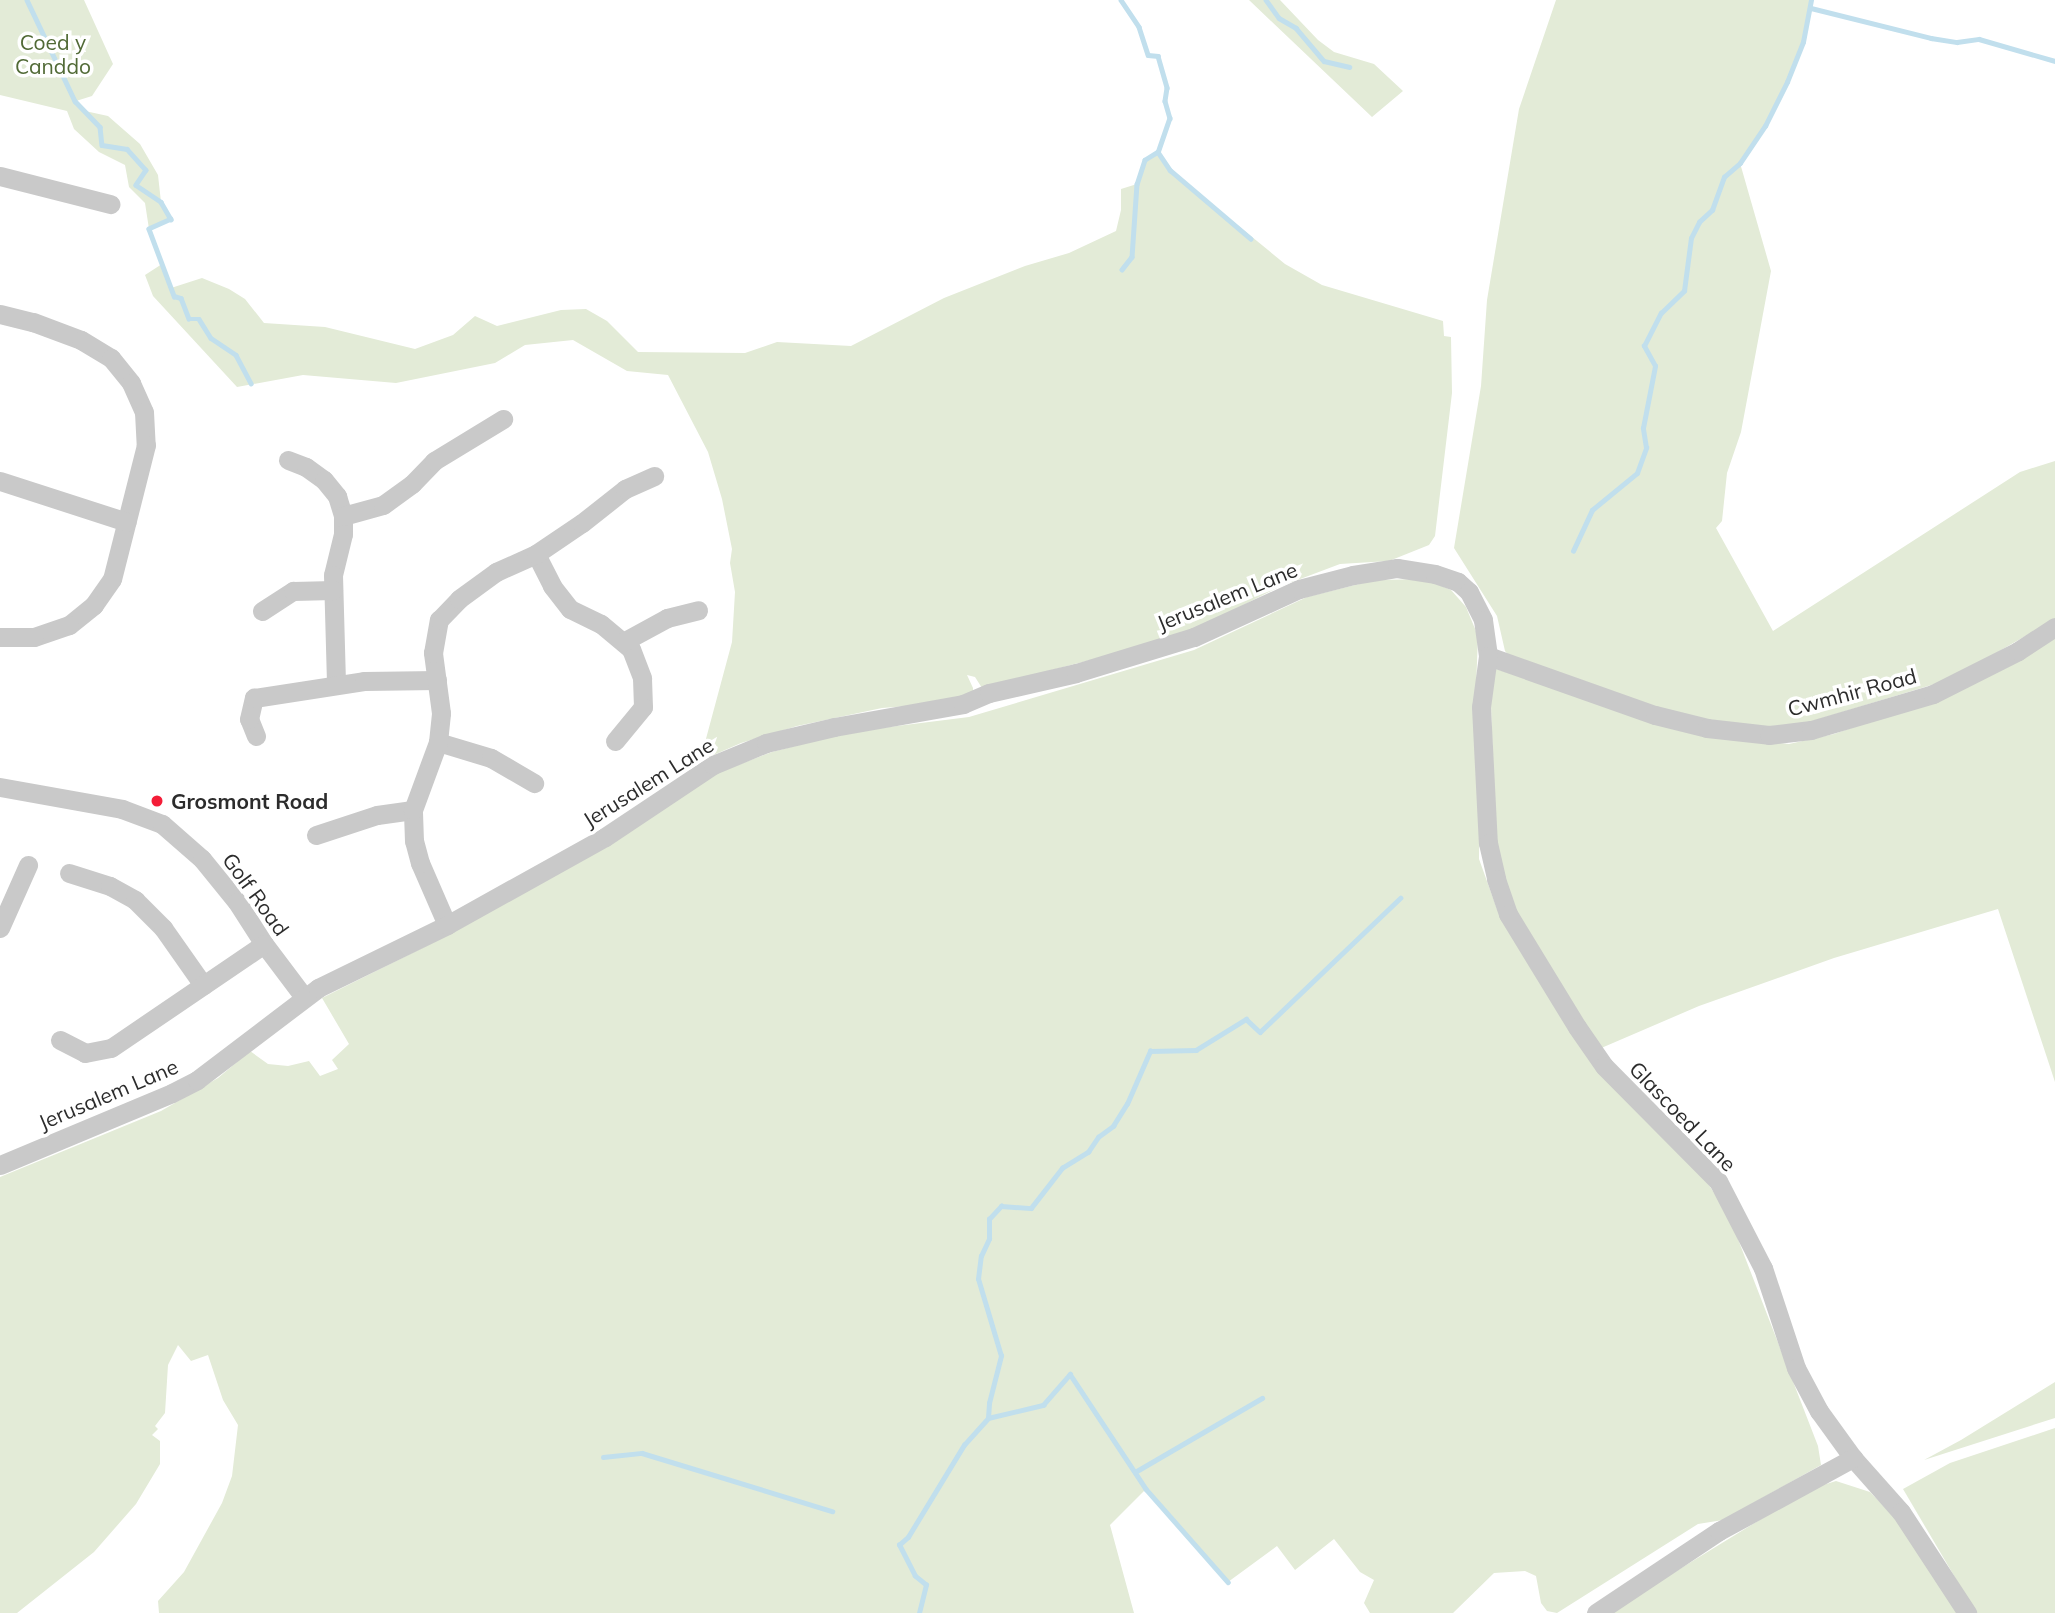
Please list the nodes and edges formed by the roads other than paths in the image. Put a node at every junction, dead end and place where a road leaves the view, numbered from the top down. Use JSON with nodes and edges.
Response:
{"nodes":[{"id":1,"x":0,"y":176,"type":"edge"},
{"id":2,"x":110,"y":204,"type":"dead end"},
{"id":3,"x":0,"y":314,"type":"edge"},
{"id":4,"x":503,"y":419,"type":"dead end"},
{"id":5,"x":288,"y":460,"type":"dead end"},
{"id":6,"x":654,"y":476,"type":"dead end"},
{"id":7,"x":0,"y":481,"type":"edge"},
{"id":8,"x":343,"y":516,"type":"junction"},
{"id":9,"x":127,"y":522,"type":"junction"},
{"id":10,"x":536,"y":554,"type":"junction"},
{"id":11,"x":333,"y":590,"type":"junction"},
{"id":12,"x":698,"y":610,"type":"dead end"},
{"id":13,"x":262,"y":611,"type":"dead end"},
{"id":14,"x":2055,"y":627,"type":"edge"},
{"id":15,"x":0,"y":637,"type":"edge"},
{"id":16,"x":623,"y":642,"type":"junction"},
{"id":17,"x":1488,"y":656,"type":"junction"},
{"id":18,"x":437,"y":680,"type":"junction"},
{"id":19,"x":336,"y":685,"type":"junction"},
{"id":20,"x":256,"y":736,"type":"dead end"},
{"id":21,"x":615,"y":741,"type":"dead end"},
{"id":22,"x":438,"y":742,"type":"junction"},
{"id":23,"x":534,"y":783,"type":"dead end"},
{"id":24,"x":0,"y":787,"type":"edge"},
{"id":25,"x":413,"y":810,"type":"junction"},
{"id":26,"x":316,"y":835,"type":"dead end"},
{"id":27,"x":28,"y":864,"type":"dead end"},
{"id":28,"x":69,"y":873,"type":"dead end"},
{"id":29,"x":447,"y":925,"type":"junction"},
{"id":30,"x":0,"y":928,"type":"edge"},
{"id":31,"x":264,"y":944,"type":"junction"},
{"id":32,"x":203,"y":985,"type":"junction"},
{"id":33,"x":304,"y":997,"type":"junction"},
{"id":34,"x":60,"y":1040,"type":"dead end"},
{"id":35,"x":0,"y":1165,"type":"edge"},
{"id":36,"x":1853,"y":1458,"type":"junction"},
{"id":37,"x":1596,"y":1613,"type":"edge"},
{"id":38,"x":1967,"y":1613,"type":"edge"}],
"edges":[{"from":1,"to":2,"type":"street"},
{"from":3,"to":9,"type":"street"},
{"from":4,"to":8,"type":"street"},
{"from":5,"to":8,"type":"street"},
{"from":6,"to":10,"type":"street"},
{"from":7,"to":9,"type":"street"},
{"from":8,"to":11,"type":"street"},
{"from":9,"to":15,"type":"street"},
{"from":10,"to":16,"type":"street"},
{"from":10,"to":18,"type":"street"},
{"from":11,"to":13,"type":"street"},
{"from":11,"to":19,"type":"street"},
{"from":12,"to":16,"type":"street"},
{"from":14,"to":17,"type":"street","name":"Cwmhir Road"},
{"from":16,"to":21,"type":"street"},
{"from":17,"to":29,"type":"street","name":"Jerusalem Lane"},
{"from":17,"to":36,"type":"street","name":"Glascoed Lane"},
{"from":18,"to":19,"type":"street"},
{"from":18,"to":22,"type":"street"},
{"from":19,"to":20,"type":"street"},
{"from":22,"to":23,"type":"street"},
{"from":22,"to":25,"type":"street"},
{"from":24,"to":31,"type":"street","name":"Golf Road"},
{"from":25,"to":26,"type":"street"},
{"from":25,"to":29,"type":"street"},
{"from":27,"to":30,"type":"street"},
{"from":28,"to":32,"type":"street"},
{"from":29,"to":33,"type":"street","name":"Jerusalem Lane"},
{"from":31,"to":32,"type":"street"},
{"from":31,"to":33,"type":"street","name":"Golf Road"},
{"from":32,"to":34,"type":"street"},
{"from":33,"to":35,"type":"street","name":"Jerusalem Lane"},
{"from":36,"to":37,"type":"street"},
{"from":36,"to":38,"type":"street","name":"Glascoed Lane"}]}
